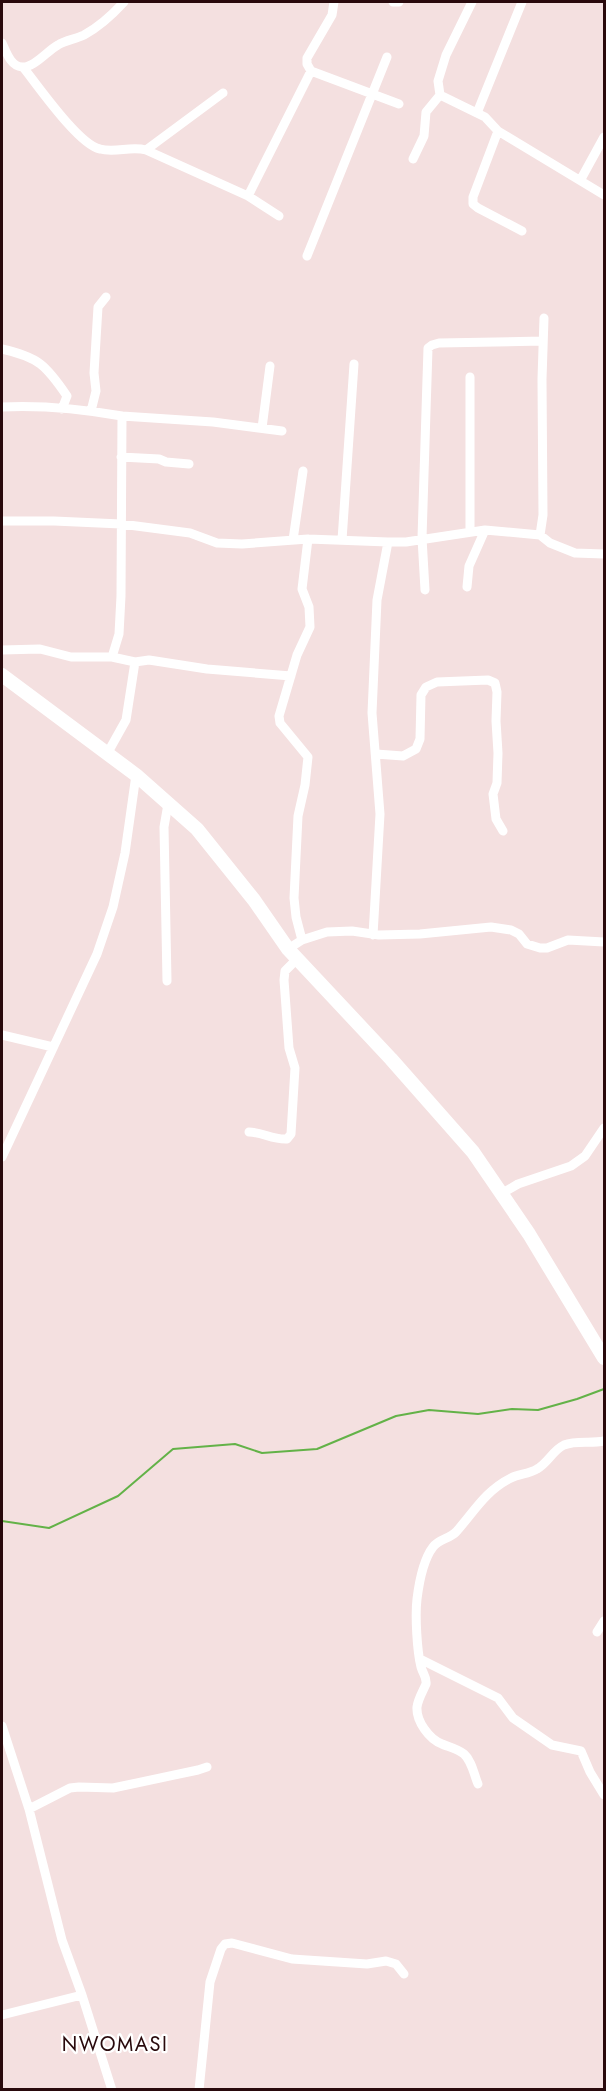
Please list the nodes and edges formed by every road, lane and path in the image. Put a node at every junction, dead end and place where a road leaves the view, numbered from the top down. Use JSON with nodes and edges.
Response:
{"nodes":[{"id":1,"x":124,"y":2,"type":"edge"},
{"id":2,"x":334,"y":2,"type":"edge"},
{"id":3,"x":393,"y":2,"type":"edge"},
{"id":4,"x":399,"y":2,"type":"edge"},
{"id":5,"x":472,"y":2,"type":"edge"},
{"id":6,"x":522,"y":2,"type":"edge"},
{"id":7,"x":2,"y":43,"type":"edge"},
{"id":8,"x":387,"y":57,"type":"dead end"},
{"id":9,"x":23,"y":68,"type":"junction"},
{"id":10,"x":311,"y":71,"type":"junction"},
{"id":11,"x":223,"y":93,"type":"dead end"},
{"id":12,"x":371,"y":94,"type":"junction"},
{"id":13,"x":440,"y":95,"type":"junction"},
{"id":14,"x":399,"y":105,"type":"dead end"},
{"id":15,"x":477,"y":113,"type":"junction"},
{"id":16,"x":498,"y":131,"type":"junction"},
{"id":17,"x":604,"y":136,"type":"edge"},
{"id":18,"x":146,"y":150,"type":"junction"},
{"id":19,"x":413,"y":159,"type":"dead end"},
{"id":20,"x":580,"y":179,"type":"junction"},
{"id":21,"x":604,"y":195,"type":"edge"},
{"id":22,"x":248,"y":196,"type":"junction"},
{"id":23,"x":279,"y":216,"type":"dead end"},
{"id":24,"x":522,"y":231,"type":"dead end"},
{"id":25,"x":307,"y":256,"type":"dead end"},
{"id":26,"x":106,"y":297,"type":"dead end"},
{"id":27,"x":544,"y":318,"type":"dead end"},
{"id":28,"x":543,"y":341,"type":"junction"},
{"id":29,"x":2,"y":349,"type":"edge"},
{"id":30,"x":354,"y":364,"type":"dead end"},
{"id":31,"x":270,"y":366,"type":"dead end"},
{"id":32,"x":470,"y":377,"type":"dead end"},
{"id":33,"x":2,"y":407,"type":"edge"},
{"id":34,"x":62,"y":409,"type":"junction"},
{"id":35,"x":91,"y":411,"type":"junction"},
{"id":36,"x":122,"y":416,"type":"junction"},
{"id":37,"x":262,"y":428,"type":"junction"},
{"id":38,"x":282,"y":431,"type":"dead end"},
{"id":39,"x":122,"y":457,"type":"junction"},
{"id":40,"x":189,"y":464,"type":"dead end"},
{"id":41,"x":303,"y":471,"type":"dead end"},
{"id":42,"x":2,"y":521,"type":"edge"},
{"id":43,"x":121,"y":524,"type":"junction"},
{"id":44,"x":485,"y":530,"type":"junction"},
{"id":45,"x":470,"y":531,"type":"junction"},
{"id":46,"x":540,"y":535,"type":"junction"},
{"id":47,"x":422,"y":538,"type":"junction"},
{"id":48,"x":308,"y":539,"type":"junction"},
{"id":49,"x":294,"y":540,"type":"junction"},
{"id":50,"x":342,"y":540,"type":"junction"},
{"id":51,"x":388,"y":542,"type":"junction"},
{"id":52,"x":604,"y":554,"type":"edge"},
{"id":53,"x":467,"y":587,"type":"dead end"},
{"id":54,"x":425,"y":590,"type":"dead end"},
{"id":55,"x":2,"y":650,"type":"edge"},
{"id":56,"x":112,"y":657,"type":"junction"},
{"id":57,"x":135,"y":662,"type":"junction"},
{"id":58,"x":2,"y":675,"type":"edge"},
{"id":59,"x":291,"y":676,"type":"junction"},
{"id":60,"x":108,"y":754,"type":"junction"},
{"id":61,"x":376,"y":754,"type":"junction"},
{"id":62,"x":136,"y":776,"type":"junction"},
{"id":63,"x":168,"y":804,"type":"junction"},
{"id":64,"x":503,"y":831,"type":"dead end"},
{"id":65,"x":373,"y":935,"type":"junction"},
{"id":66,"x":302,"y":940,"type":"junction"},
{"id":67,"x":604,"y":942,"type":"edge"},
{"id":68,"x":292,"y":954,"type":"junction"},
{"id":69,"x":167,"y":981,"type":"dead end"},
{"id":70,"x":2,"y":1035,"type":"edge"},
{"id":71,"x":53,"y":1047,"type":"junction"},
{"id":72,"x":604,"y":1128,"type":"edge"},
{"id":73,"x":249,"y":1132,"type":"dead end"},
{"id":74,"x":2,"y":1157,"type":"edge"},
{"id":75,"x":501,"y":1194,"type":"junction"},
{"id":76,"x":604,"y":1358,"type":"edge"},
{"id":77,"x":602,"y":1445,"type":"edge"},
{"id":78,"x":604,"y":1621,"type":"edge"},
{"id":79,"x":597,"y":1632,"type":"dead end"},
{"id":80,"x":420,"y":1659,"type":"junction"},
{"id":81,"x":2,"y":1726,"type":"edge"},
{"id":82,"x":207,"y":1767,"type":"dead end"},
{"id":83,"x":478,"y":1784,"type":"dead end"},
{"id":84,"x":604,"y":1795,"type":"edge"},
{"id":85,"x":29,"y":1809,"type":"junction"},
{"id":86,"x":404,"y":1974,"type":"dead end"},
{"id":87,"x":82,"y":1995,"type":"junction"},
{"id":88,"x":2,"y":2015,"type":"edge"},
{"id":89,"x":112,"y":2090,"type":"edge"},
{"id":90,"x":198,"y":2090,"type":"edge"}],
"edges":[{"from":1,"to":9,"type":"street"},
{"from":2,"to":10,"type":"street"},
{"from":3,"to":4,"type":"street"},
{"from":5,"to":13,"type":"street"},
{"from":6,"to":15,"type":"street"},
{"from":7,"to":9,"type":"street"},
{"from":8,"to":12,"type":"street"},
{"from":9,"to":18,"type":"street"},
{"from":10,"to":12,"type":"street"},
{"from":10,"to":22,"type":"street"},
{"from":11,"to":18,"type":"street"},
{"from":12,"to":14,"type":"street"},
{"from":12,"to":25,"type":"street"},
{"from":13,"to":15,"type":"street"},
{"from":13,"to":19,"type":"street"},
{"from":15,"to":16,"type":"street"},
{"from":16,"to":20,"type":"street"},
{"from":16,"to":24,"type":"street"},
{"from":17,"to":20,"type":"street"},
{"from":18,"to":22,"type":"street"},
{"from":20,"to":21,"type":"street"},
{"from":22,"to":23,"type":"street"},
{"from":26,"to":35,"type":"street"},
{"from":27,"to":28,"type":"street"},
{"from":28,"to":46,"type":"street"},
{"from":28,"to":47,"type":"street"},
{"from":29,"to":34,"type":"street"},
{"from":30,"to":50,"type":"street"},
{"from":31,"to":37,"type":"street"},
{"from":32,"to":45,"type":"street"},
{"from":33,"to":34,"type":"street"},
{"from":34,"to":35,"type":"street"},
{"from":35,"to":36,"type":"street"},
{"from":36,"to":37,"type":"street"},
{"from":36,"to":39,"type":"street"},
{"from":37,"to":38,"type":"street"},
{"from":39,"to":40,"type":"street"},
{"from":39,"to":43,"type":"street"},
{"from":41,"to":49,"type":"street"},
{"from":42,"to":43,"type":"street"},
{"from":43,"to":49,"type":"street"},
{"from":43,"to":56,"type":"street"},
{"from":44,"to":45,"type":"street"},
{"from":44,"to":46,"type":"street"},
{"from":44,"to":53,"type":"street"},
{"from":45,"to":47,"type":"street"},
{"from":46,"to":52,"type":"street"},
{"from":47,"to":51,"type":"street"},
{"from":47,"to":54,"type":"street"},
{"from":48,"to":49,"type":"street"},
{"from":48,"to":50,"type":"street"},
{"from":48,"to":59,"type":"street"},
{"from":50,"to":51,"type":"street"},
{"from":51,"to":61,"type":"street"},
{"from":55,"to":56,"type":"street"},
{"from":56,"to":57,"type":"street"},
{"from":57,"to":59,"type":"street"},
{"from":57,"to":60,"type":"street"},
{"from":58,"to":60,"type":"street"},
{"from":59,"to":66,"type":"street"},
{"from":60,"to":62,"type":"street"},
{"from":61,"to":64,"type":"street"},
{"from":61,"to":65,"type":"street"},
{"from":62,"to":63,"type":"street"},
{"from":62,"to":71,"type":"street"},
{"from":63,"to":68,"type":"street"},
{"from":63,"to":69,"type":"street"},
{"from":65,"to":66,"type":"street"},
{"from":65,"to":67,"type":"street"},
{"from":66,"to":68,"type":"street"},
{"from":68,"to":73,"type":"street"},
{"from":68,"to":75,"type":"street"},
{"from":70,"to":71,"type":"street"},
{"from":71,"to":74,"type":"street"},
{"from":72,"to":75,"type":"street"},
{"from":75,"to":76,"type":"street"},
{"from":77,"to":80,"type":"street"},
{"from":78,"to":79,"type":"street"},
{"from":80,"to":83,"type":"street"},
{"from":80,"to":84,"type":"street"},
{"from":81,"to":85,"type":"street"},
{"from":82,"to":85,"type":"street"},
{"from":85,"to":87,"type":"street"},
{"from":86,"to":90,"type":"street"},
{"from":87,"to":88,"type":"street"},
{"from":87,"to":89,"type":"street"}]}
